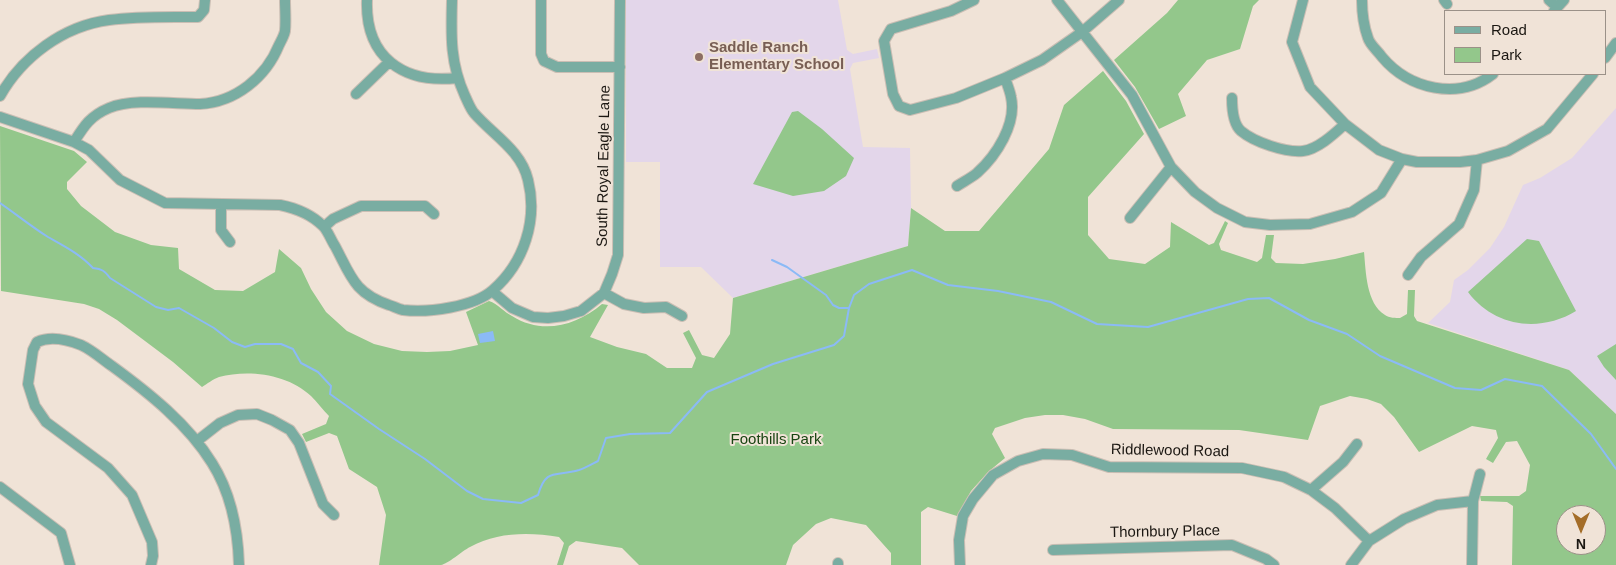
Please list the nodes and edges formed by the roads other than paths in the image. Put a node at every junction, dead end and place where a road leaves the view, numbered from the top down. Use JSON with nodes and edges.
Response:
{"nodes":[{"id":1,"x":205,"y":0,"type":"edge"},
{"id":2,"x":285,"y":0,"type":"edge"},
{"id":3,"x":366,"y":0,"type":"edge"},
{"id":4,"x":452,"y":0,"type":"edge"},
{"id":5,"x":541,"y":0,"type":"edge"},
{"id":6,"x":620,"y":0,"type":"edge"},
{"id":7,"x":974,"y":0,"type":"edge"},
{"id":8,"x":1057,"y":0,"type":"edge"},
{"id":9,"x":1119,"y":0,"type":"edge"},
{"id":10,"x":1303,"y":0,"type":"edge"},
{"id":11,"x":1362,"y":0,"type":"edge"},
{"id":12,"x":1549,"y":0,"type":"edge"},
{"id":13,"x":1558,"y":6,"type":"edge"},
{"id":14,"x":1082,"y":32,"type":"junction"},
{"id":15,"x":1616,"y":43,"type":"edge"},
{"id":16,"x":1606,"y":57,"type":"edge"},
{"id":17,"x":388,"y":63,"type":"junction"},
{"id":18,"x":620,"y":67,"type":"junction"},
{"id":19,"x":1491,"y":75,"type":"edge"},
{"id":20,"x":1592,"y":75,"type":"edge"},
{"id":21,"x":457,"y":78,"type":"junction"},
{"id":22,"x":1005,"y":78,"type":"junction"},
{"id":23,"x":356,"y":94,"type":"dead end"},
{"id":24,"x":0,"y":96,"type":"edge"},
{"id":25,"x":1232,"y":98,"type":"dead end"},
{"id":26,"x":0,"y":117,"type":"edge"},
{"id":27,"x":1345,"y":124,"type":"junction"},
{"id":28,"x":74,"y":142,"type":"junction"},
{"id":29,"x":1402,"y":159,"type":"junction"},
{"id":30,"x":1477,"y":160,"type":"junction"},
{"id":31,"x":1171,"y":167,"type":"junction"},
{"id":32,"x":957,"y":186,"type":"dead end"},
{"id":33,"x":221,"y":205,"type":"junction"},
{"id":34,"x":434,"y":214,"type":"dead end"},
{"id":35,"x":1130,"y":218,"type":"dead end"},
{"id":36,"x":324,"y":227,"type":"junction"},
{"id":37,"x":230,"y":242,"type":"dead end"},
{"id":38,"x":1408,"y":275,"type":"dead end"},
{"id":39,"x":492,"y":291,"type":"junction"},
{"id":40,"x":604,"y":293,"type":"junction"},
{"id":41,"x":682,"y":316,"type":"dead end"},
{"id":42,"x":197,"y":441,"type":"junction"},
{"id":43,"x":1357,"y":444,"type":"dead end"},
{"id":44,"x":1480,"y":474,"type":"dead end"},
{"id":45,"x":0,"y":487,"type":"edge"},
{"id":46,"x":1311,"y":490,"type":"junction"},
{"id":47,"x":1473,"y":501,"type":"junction"},
{"id":48,"x":334,"y":516,"type":"dead end"},
{"id":49,"x":1369,"y":541,"type":"junction"},
{"id":50,"x":1053,"y":550,"type":"dead end"},
{"id":51,"x":70,"y":565,"type":"edge"},
{"id":52,"x":151,"y":565,"type":"edge"},
{"id":53,"x":239,"y":565,"type":"edge"},
{"id":54,"x":960,"y":565,"type":"edge"},
{"id":55,"x":1274,"y":565,"type":"edge"},
{"id":56,"x":1350,"y":565,"type":"edge"},
{"id":57,"x":1472,"y":565,"type":"edge"}],
"edges":[{"from":1,"to":24,"type":"street"},
{"from":2,"to":28,"type":"street"},
{"from":3,"to":17,"type":"street"},
{"from":4,"to":21,"type":"street"},
{"from":5,"to":18,"type":"street"},
{"from":6,"to":18,"type":"street","name":"South Royal Eagle Lane"},
{"from":7,"to":22,"type":"street"},
{"from":8,"to":14,"type":"street"},
{"from":9,"to":14,"type":"street"},
{"from":10,"to":27,"type":"street"},
{"from":11,"to":19,"type":"street"},
{"from":12,"to":13,"type":"street"},
{"from":14,"to":22,"type":"street"},
{"from":14,"to":31,"type":"street"},
{"from":15,"to":16,"type":"street"},
{"from":17,"to":21,"type":"street"},
{"from":17,"to":23,"type":"street"},
{"from":18,"to":40,"type":"street","name":"South Royal Eagle Lane"},
{"from":20,"to":30,"type":"street"},
{"from":21,"to":39,"type":"street"},
{"from":22,"to":32,"type":"street"},
{"from":25,"to":27,"type":"street"},
{"from":26,"to":28,"type":"street"},
{"from":27,"to":29,"type":"street"},
{"from":28,"to":33,"type":"street"},
{"from":29,"to":30,"type":"street"},
{"from":29,"to":31,"type":"street"},
{"from":30,"to":38,"type":"street"},
{"from":31,"to":35,"type":"street"},
{"from":33,"to":36,"type":"street"},
{"from":33,"to":37,"type":"street"},
{"from":34,"to":36,"type":"street"},
{"from":36,"to":39,"type":"street"},
{"from":39,"to":40,"type":"street","name":"South Royal Eagle Lane"},
{"from":40,"to":41,"type":"street"},
{"from":42,"to":48,"type":"street"},
{"from":42,"to":52,"type":"street"},
{"from":42,"to":53,"type":"street"},
{"from":43,"to":46,"type":"street"},
{"from":44,"to":47,"type":"street"},
{"from":45,"to":51,"type":"street"},
{"from":46,"to":49,"type":"street","name":"Riddlewood Road"},
{"from":46,"to":54,"type":"street","name":"Riddlewood Road"},
{"from":47,"to":49,"type":"street"},
{"from":47,"to":57,"type":"street"},
{"from":49,"to":56,"type":"street"},
{"from":50,"to":55,"type":"street","name":"Thornbury Place"}]}
